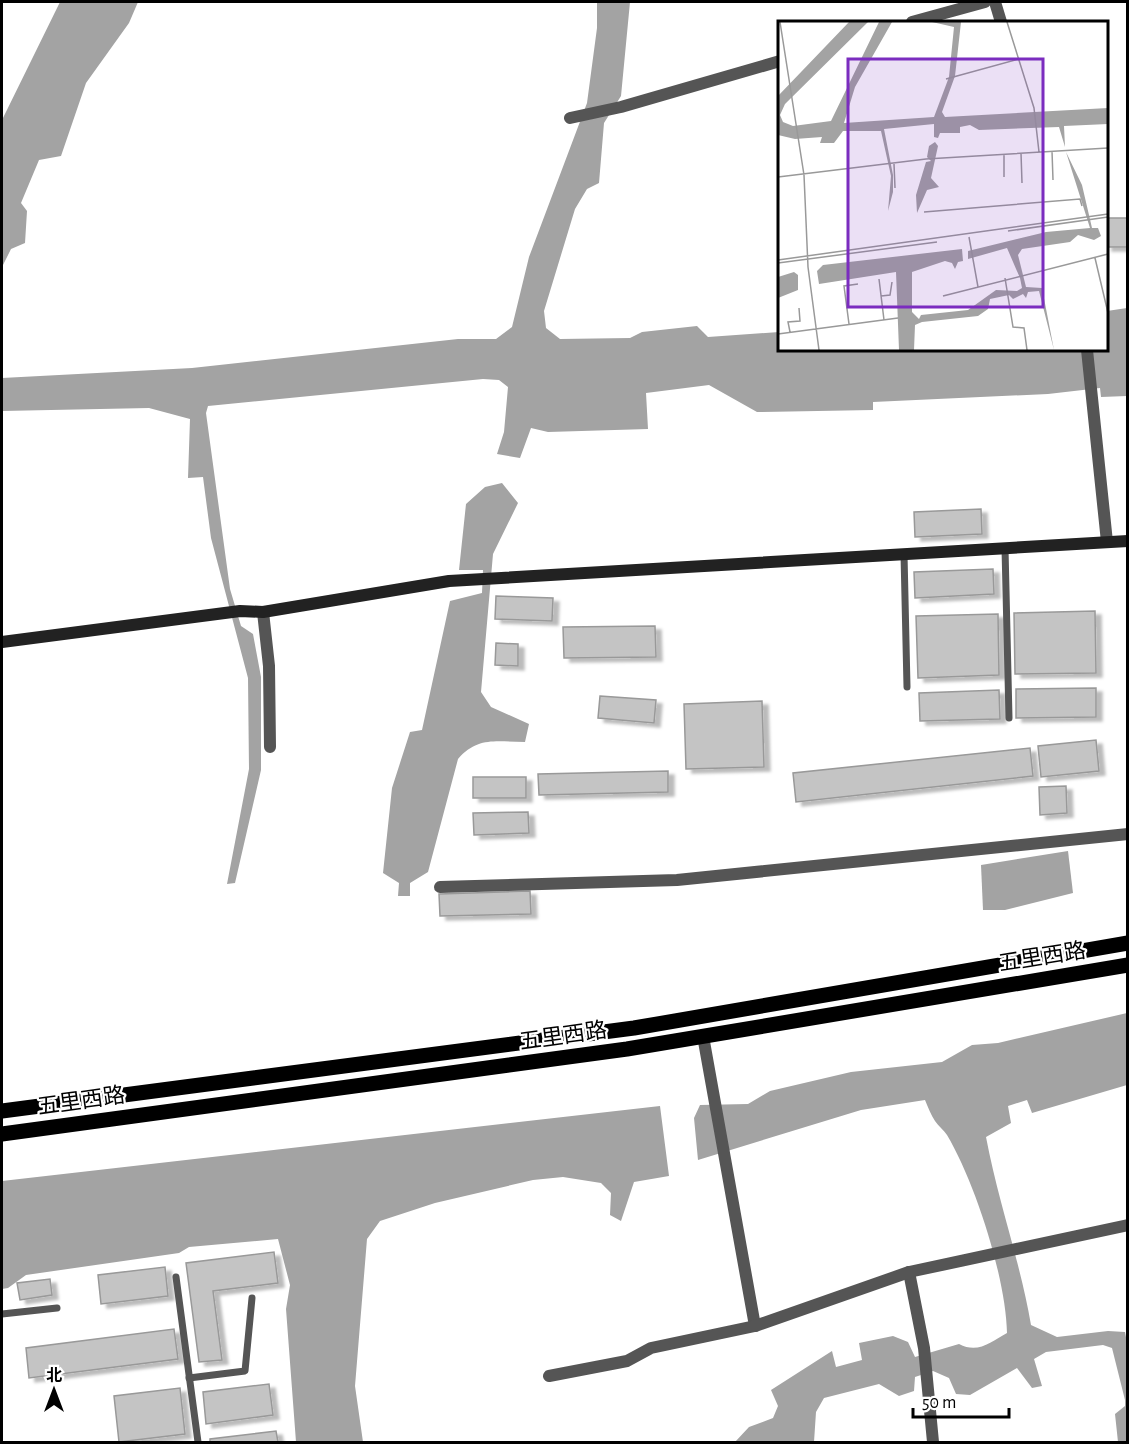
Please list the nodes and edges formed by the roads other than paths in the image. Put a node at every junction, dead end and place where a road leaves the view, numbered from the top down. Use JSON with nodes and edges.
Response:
{"nodes":[{"id":1,"x":985,"y":2,"type":"edge"},
{"id":2,"x":995,"y":2,"type":"edge"},
{"id":3,"x":916,"y":21,"type":"edge"},
{"id":4,"x":1001,"y":21,"type":"edge"},
{"id":5,"x":778,"y":62,"type":"edge"},
{"id":6,"x":574,"y":118,"type":"dead end"},
{"id":7,"x":1087,"y":351,"type":"edge"},
{"id":8,"x":1128,"y":540,"type":"edge"},
{"id":9,"x":1107,"y":542,"type":"junction"},
{"id":10,"x":1005,"y":548,"type":"junction"},
{"id":11,"x":904,"y":554,"type":"junction"},
{"id":12,"x":263,"y":612,"type":"junction"},
{"id":13,"x":2,"y":642,"type":"edge"},
{"id":14,"x":907,"y":687,"type":"dead end"},
{"id":15,"x":1009,"y":718,"type":"dead end"},
{"id":16,"x":270,"y":747,"type":"dead end"},
{"id":17,"x":1128,"y":834,"type":"edge"},
{"id":18,"x":440,"y":887,"type":"dead end"},
{"id":19,"x":1128,"y":943,"type":"edge"},
{"id":20,"x":1128,"y":965,"type":"edge"},
{"id":21,"x":703,"y":1036,"type":"junction"},
{"id":22,"x":2,"y":1111,"type":"edge"},
{"id":23,"x":2,"y":1134,"type":"edge"},
{"id":24,"x":1128,"y":1225,"type":"edge"},
{"id":25,"x":909,"y":1272,"type":"junction"},
{"id":26,"x":176,"y":1277,"type":"dead end"},
{"id":27,"x":252,"y":1298,"type":"dead end"},
{"id":28,"x":57,"y":1308,"type":"dead end"},
{"id":29,"x":2,"y":1314,"type":"edge"},
{"id":30,"x":755,"y":1326,"type":"junction"},
{"id":31,"x":549,"y":1376,"type":"dead end"},
{"id":32,"x":189,"y":1378,"type":"junction"},
{"id":33,"x":198,"y":1443,"type":"edge"},
{"id":34,"x":933,"y":1443,"type":"edge"}],
"edges":[{"from":1,"to":3,"type":"street"},
{"from":2,"to":4,"type":"street"},
{"from":5,"to":6,"type":"street"},
{"from":7,"to":9,"type":"street"},
{"from":8,"to":9,"type":"main road"},
{"from":9,"to":10,"type":"main road"},
{"from":10,"to":11,"type":"main road"},
{"from":10,"to":15,"type":"lane"},
{"from":11,"to":12,"type":"main road"},
{"from":11,"to":14,"type":"lane"},
{"from":12,"to":13,"type":"main road"},
{"from":12,"to":16,"type":"street"},
{"from":17,"to":18,"type":"street"},
{"from":19,"to":22,"type":"main road","name":"五里西路"},
{"from":20,"to":21,"type":"main road","name":"五里西路"},
{"from":21,"to":23,"type":"main road","name":"五里西路"},
{"from":21,"to":30,"type":"street"},
{"from":24,"to":25,"type":"street"},
{"from":25,"to":30,"type":"street"},
{"from":25,"to":34,"type":"street"},
{"from":26,"to":32,"type":"lane"},
{"from":27,"to":32,"type":"lane"},
{"from":28,"to":29,"type":"lane"},
{"from":30,"to":31,"type":"street"},
{"from":32,"to":33,"type":"lane"}]}
